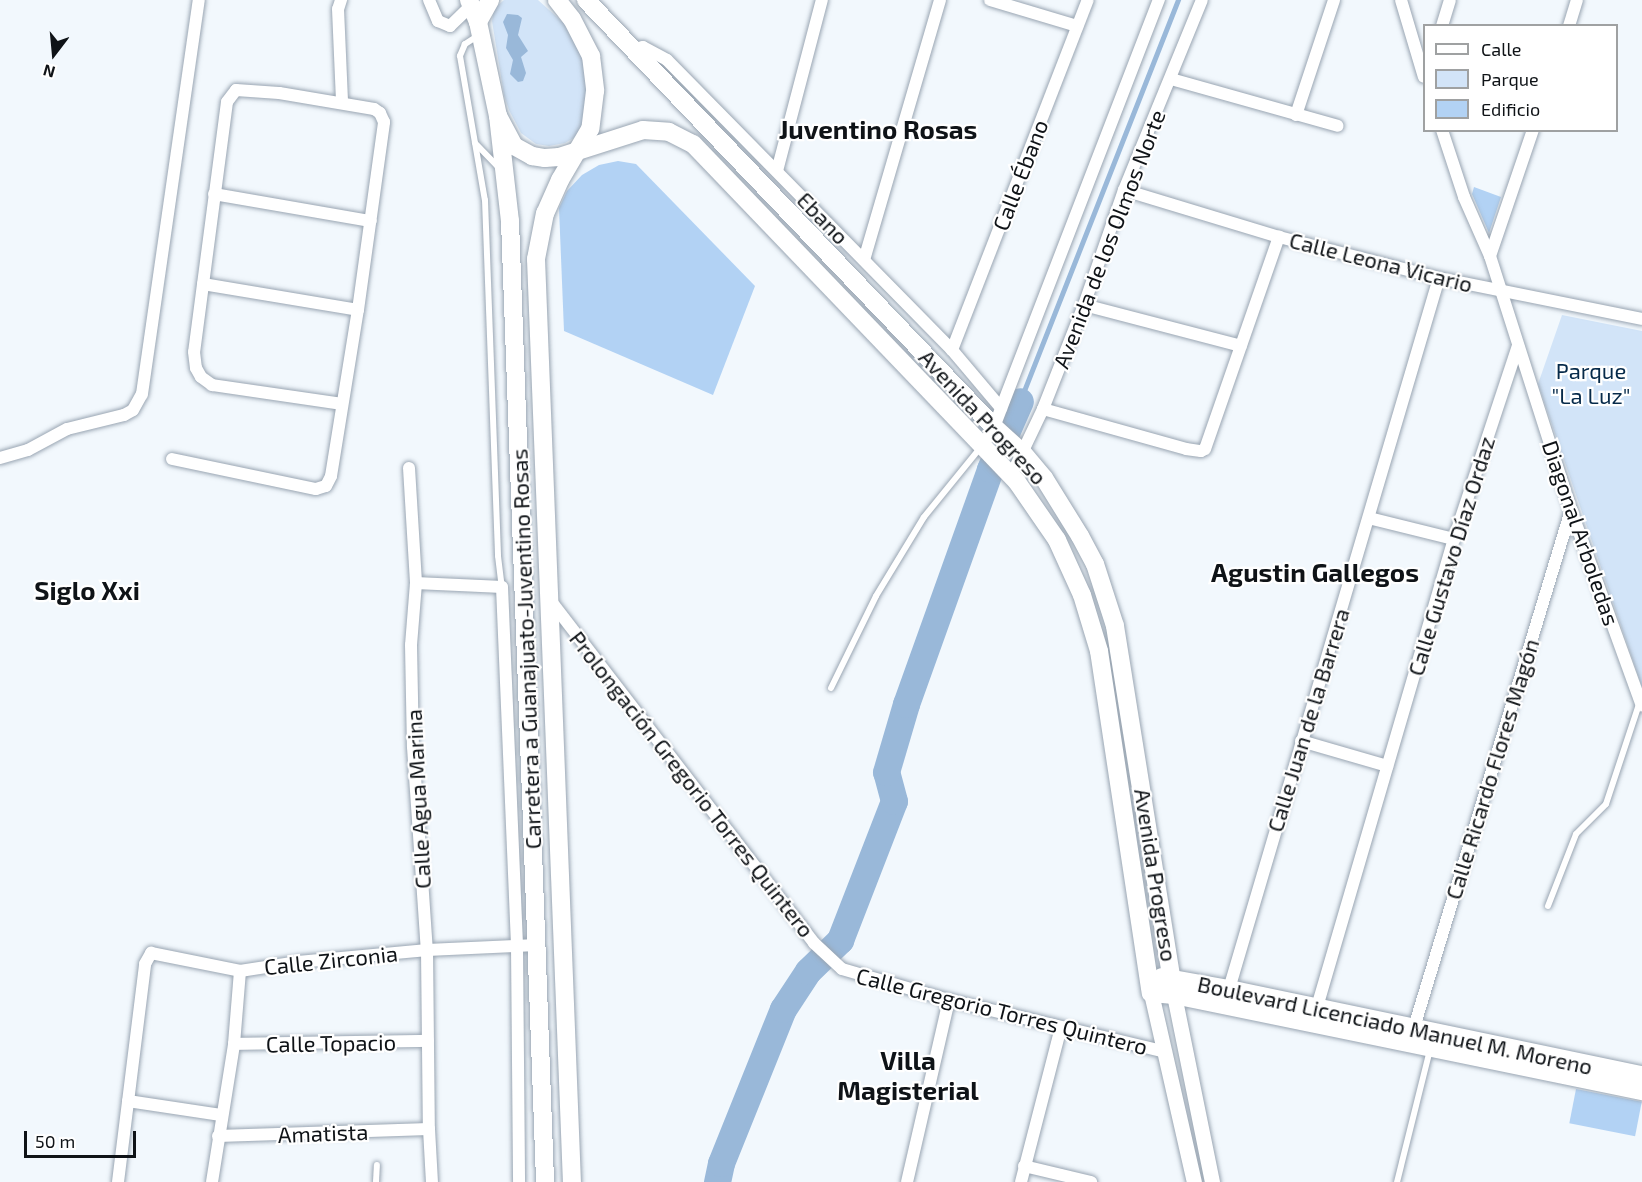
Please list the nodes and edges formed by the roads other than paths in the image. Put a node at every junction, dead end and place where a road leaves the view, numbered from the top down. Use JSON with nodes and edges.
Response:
{"nodes":[{"id":1,"x":199,"y":0,"type":"edge"},
{"id":2,"x":341,"y":0,"type":"edge"},
{"id":3,"x":429,"y":0,"type":"edge"},
{"id":4,"x":490,"y":0,"type":"edge"},
{"id":5,"x":586,"y":0,"type":"edge"},
{"id":6,"x":822,"y":0,"type":"edge"},
{"id":7,"x":940,"y":0,"type":"edge"},
{"id":8,"x":990,"y":0,"type":"edge"},
{"id":9,"x":1088,"y":0,"type":"edge"},
{"id":10,"x":1159,"y":0,"type":"edge"},
{"id":11,"x":1202,"y":0,"type":"edge"},
{"id":12,"x":1334,"y":0,"type":"edge"},
{"id":13,"x":1401,"y":0,"type":"edge"},
{"id":14,"x":1450,"y":0,"type":"edge"},
{"id":15,"x":1577,"y":0,"type":"edge"},
{"id":16,"x":557,"y":1,"type":"edge"},
{"id":17,"x":474,"y":16,"type":"edge"},
{"id":18,"x":1443,"y":24,"type":"edge"},
{"id":19,"x":1570,"y":24,"type":"edge"},
{"id":20,"x":1077,"y":26,"type":"junction"},
{"id":21,"x":619,"y":34,"type":"junction"},
{"id":22,"x":633,"y":49,"type":"junction"},
{"id":23,"x":1423,"y":74,"type":"edge"},
{"id":24,"x":1171,"y":79,"type":"junction"},
{"id":25,"x":342,"y":102,"type":"junction"},
{"id":26,"x":1296,"y":115,"type":"junction"},
{"id":27,"x":498,"y":116,"type":"junction"},
{"id":28,"x":1338,"y":126,"type":"dead end"},
{"id":29,"x":1443,"y":132,"type":"edge"},
{"id":30,"x":1532,"y":132,"type":"edge"},
{"id":31,"x":475,"y":142,"type":"junction"},
{"id":32,"x":580,"y":151,"type":"junction"},
{"id":33,"x":777,"y":171,"type":"junction"},
{"id":34,"x":506,"y":177,"type":"junction"},
{"id":35,"x":1124,"y":190,"type":"junction"},
{"id":36,"x":769,"y":191,"type":"junction"},
{"id":37,"x":214,"y":194,"type":"junction"},
{"id":38,"x":753,"y":207,"type":"junction"},
{"id":39,"x":371,"y":221,"type":"junction"},
{"id":40,"x":1279,"y":237,"type":"junction"},
{"id":41,"x":1490,"y":256,"type":"junction"},
{"id":42,"x":864,"y":260,"type":"junction"},
{"id":43,"x":1439,"y":278,"type":"junction"},
{"id":44,"x":203,"y":284,"type":"junction"},
{"id":45,"x":1500,"y":292,"type":"junction"},
{"id":46,"x":1084,"y":305,"type":"junction"},
{"id":47,"x":358,"y":310,"type":"junction"},
{"id":48,"x":1642,"y":319,"type":"edge"},
{"id":49,"x":1241,"y":346,"type":"junction"},
{"id":50,"x":1518,"y":346,"type":"junction"},
{"id":51,"x":952,"y":350,"type":"junction"},
{"id":52,"x":342,"y":404,"type":"junction"},
{"id":53,"x":1001,"y":408,"type":"junction"},
{"id":54,"x":1042,"y":410,"type":"junction"},
{"id":55,"x":996,"y":429,"type":"junction"},
{"id":56,"x":985,"y":448,"type":"junction"},
{"id":57,"x":1021,"y":451,"type":"junction"},
{"id":58,"x":0,"y":458,"type":"edge"},
{"id":59,"x":172,"y":459,"type":"dead end"},
{"id":60,"x":409,"y":468,"type":"dead end"},
{"id":61,"x":1010,"y":474,"type":"junction"},
{"id":62,"x":1571,"y":510,"type":"junction"},
{"id":63,"x":1369,"y":518,"type":"junction"},
{"id":64,"x":1454,"y":539,"type":"junction"},
{"id":65,"x":416,"y":583,"type":"junction"},
{"id":66,"x":502,"y":587,"type":"junction"},
{"id":67,"x":548,"y":597,"type":"junction"},
{"id":68,"x":831,"y":688,"type":"dead end"},
{"id":69,"x":1641,"y":704,"type":"edge"},
{"id":70,"x":1301,"y":741,"type":"junction"},
{"id":71,"x":1387,"y":766,"type":"junction"},
{"id":72,"x":1548,"y":906,"type":"dead end"},
{"id":73,"x":537,"y":945,"type":"junction"},
{"id":74,"x":517,"y":946,"type":"junction"},
{"id":75,"x":428,"y":950,"type":"junction"},
{"id":76,"x":840,"y":968,"type":"joint"},
{"id":77,"x":240,"y":971,"type":"junction"},
{"id":78,"x":1150,"y":984,"type":"junction"},
{"id":79,"x":1173,"y":987,"type":"junction"},
{"id":80,"x":1229,"y":989,"type":"junction"},
{"id":81,"x":949,"y":1000,"type":"junction"},
{"id":82,"x":1317,"y":1007,"type":"junction"},
{"id":83,"x":1061,"y":1027,"type":"junction"},
{"id":84,"x":1411,"y":1035,"type":"junction"},
{"id":85,"x":1432,"y":1039,"type":"junction"},
{"id":86,"x":428,"y":1041,"type":"junction"},
{"id":87,"x":234,"y":1044,"type":"junction"},
{"id":88,"x":1166,"y":1052,"type":"junction"},
{"id":89,"x":1642,"y":1076,"type":"edge"},
{"id":90,"x":1642,"y":1090,"type":"edge"},
{"id":91,"x":128,"y":1101,"type":"junction"},
{"id":92,"x":221,"y":1115,"type":"junction"},
{"id":93,"x":429,"y":1129,"type":"junction"},
{"id":94,"x":218,"y":1136,"type":"junction"},
{"id":95,"x":377,"y":1165,"type":"dead end"},
{"id":96,"x":1024,"y":1166,"type":"junction"},
{"id":97,"x":118,"y":1182,"type":"edge"},
{"id":98,"x":212,"y":1182,"type":"edge"},
{"id":99,"x":376,"y":1182,"type":"edge"},
{"id":100,"x":432,"y":1182,"type":"edge"},
{"id":101,"x":519,"y":1182,"type":"edge"},
{"id":102,"x":545,"y":1182,"type":"edge"},
{"id":103,"x":572,"y":1182,"type":"edge"},
{"id":104,"x":907,"y":1182,"type":"edge"},
{"id":105,"x":1021,"y":1182,"type":"edge"},
{"id":106,"x":1091,"y":1182,"type":"edge"},
{"id":107,"x":1194,"y":1182,"type":"edge"},
{"id":108,"x":1212,"y":1182,"type":"edge"},
{"id":109,"x":1397,"y":1182,"type":"edge"}],
"edges":[{"from":1,"to":58,"type":"street"},
{"from":2,"to":25,"type":"street"},
{"from":3,"to":17,"type":"street"},
{"from":4,"to":17,"type":"main road"},
{"from":5,"to":21,"type":"main road","name":"Avenida Progreso"},
{"from":6,"to":33,"type":"street"},
{"from":7,"to":42,"type":"street"},
{"from":8,"to":20,"type":"street"},
{"from":9,"to":20,"type":"street","name":"Calle Ébano"},
{"from":10,"to":53,"type":"street","name":"Avenida de los Olmos Norte"},
{"from":11,"to":24,"type":"street","name":"Avenida de los Olmos Norte"},
{"from":12,"to":26,"type":"street"},
{"from":13,"to":23,"type":"street"},
{"from":14,"to":18,"type":"street"},
{"from":15,"to":19,"type":"street"},
{"from":16,"to":21,"type":"main road"},
{"from":16,"to":32,"type":"main road","name":"Carretera a Guanajuato-Juventino Rosas"},
{"from":17,"to":27,"type":"main road"},
{"from":17,"to":31,"type":"lane"},
{"from":20,"to":51,"type":"street","name":"Calle Ébano"},
{"from":21,"to":22,"type":"main road","name":"Avenida Progreso"},
{"from":22,"to":33,"type":"street","name":"Ebano"},
{"from":22,"to":36,"type":"main road","name":"Avenida Progreso"},
{"from":24,"to":26,"type":"street"},
{"from":24,"to":35,"type":"street","name":"Avenida de los Olmos Norte"},
{"from":25,"to":37,"type":"street"},
{"from":25,"to":39,"type":"street"},
{"from":26,"to":28,"type":"street"},
{"from":27,"to":32,"type":"main road","name":"Avenida Progreso"},
{"from":27,"to":34,"type":"main road","name":"Carretera a Guanajuato-Juventino Rosas"},
{"from":29,"to":41,"type":"street","name":"Diagonal Arboledas"},
{"from":30,"to":41,"type":"street"},
{"from":31,"to":34,"type":"lane"},
{"from":31,"to":66,"type":"lane"},
{"from":32,"to":38,"type":"main road","name":"Avenida Progreso"},
{"from":32,"to":67,"type":"main road","name":"Carretera a Guanajuato-Juventino Rosas"},
{"from":33,"to":42,"type":"street","name":"Ebano"},
{"from":34,"to":73,"type":"main road","name":"Carretera a Guanajuato-Juventino Rosas"},
{"from":35,"to":40,"type":"street","name":"Calle Leona Vicario"},
{"from":35,"to":46,"type":"street","name":"Avenida de los Olmos Norte"},
{"from":36,"to":38,"type":"main road"},
{"from":36,"to":55,"type":"main road","name":"Avenida Progreso"},
{"from":37,"to":39,"type":"street"},
{"from":37,"to":44,"type":"street"},
{"from":38,"to":56,"type":"main road","name":"Avenida Progreso"},
{"from":39,"to":47,"type":"street"},
{"from":40,"to":43,"type":"street","name":"Calle Leona Vicario"},
{"from":40,"to":49,"type":"street"},
{"from":41,"to":45,"type":"street","name":"Diagonal Arboledas"},
{"from":42,"to":51,"type":"street","name":"Ebano"},
{"from":43,"to":45,"type":"street","name":"Calle Leona Vicario"},
{"from":43,"to":63,"type":"street","name":"Calle Juan de la Barrera"},
{"from":44,"to":47,"type":"street"},
{"from":44,"to":52,"type":"street"},
{"from":45,"to":48,"type":"street","name":"Calle Leona Vicario"},
{"from":45,"to":50,"type":"street","name":"Diagonal Arboledas"},
{"from":46,"to":49,"type":"street"},
{"from":46,"to":54,"type":"street","name":"Avenida de los Olmos Norte"},
{"from":47,"to":52,"type":"street"},
{"from":49,"to":54,"type":"street"},
{"from":50,"to":62,"type":"street","name":"Diagonal Arboledas"},
{"from":50,"to":64,"type":"street","name":"Calle Gustavo Díaz Ordaz"},
{"from":51,"to":53,"type":"street","name":"Ebano"},
{"from":52,"to":59,"type":"street"},
{"from":53,"to":55,"type":"street","name":"Avenida de los Olmos Norte"},
{"from":54,"to":57,"type":"street","name":"Avenida de los Olmos Norte"},
{"from":55,"to":56,"type":"street","name":"Avenida de los Olmos Norte"},
{"from":55,"to":57,"type":"main road","name":"Avenida Progreso"},
{"from":56,"to":61,"type":"main road","name":"Avenida Progreso"},
{"from":56,"to":68,"type":"lane"},
{"from":57,"to":61,"type":"street","name":"Avenida de los Olmos Norte"},
{"from":57,"to":79,"type":"main road","name":"Avenida Progreso"},
{"from":60,"to":65,"type":"street","name":"Calle Agua Marina"},
{"from":61,"to":78,"type":"main road","name":"Avenida Progreso"},
{"from":62,"to":69,"type":"street","name":"Diagonal Arboledas"},
{"from":62,"to":84,"type":"street","name":"Calle Ricardo Flores Magón"},
{"from":63,"to":64,"type":"street"},
{"from":63,"to":70,"type":"street","name":"Calle Juan de la Barrera"},
{"from":64,"to":71,"type":"street","name":"Calle Gustavo Díaz Ordaz"},
{"from":65,"to":66,"type":"street"},
{"from":65,"to":75,"type":"street","name":"Calle Agua Marina"},
{"from":66,"to":74,"type":"street"},
{"from":67,"to":76,"type":"street","name":"Prolongación Gregorio Torres Quintero"},
{"from":67,"to":103,"type":"main road","name":"Carretera a Guanajuato-Juventino Rosas"},
{"from":69,"to":72,"type":"lane"},
{"from":70,"to":71,"type":"street"},
{"from":70,"to":80,"type":"street","name":"Calle Juan de la Barrera"},
{"from":71,"to":82,"type":"street","name":"Calle Gustavo Díaz Ordaz"},
{"from":73,"to":74,"type":"street","name":"Calle Zirconia"},
{"from":73,"to":102,"type":"main road","name":"Carretera a Guanajuato-Juventino Rosas"},
{"from":74,"to":75,"type":"street","name":"Calle Zirconia"},
{"from":74,"to":101,"type":"street"},
{"from":75,"to":77,"type":"street","name":"Calle Zirconia"},
{"from":75,"to":86,"type":"street","name":"Calle Agua Marina"},
{"from":76,"to":81,"type":"street","name":"Calle Gregorio Torres Quintero"},
{"from":77,"to":87,"type":"street"},
{"from":77,"to":91,"type":"street","name":"Calle Zirconia"},
{"from":78,"to":79,"type":"main road","name":"Boulevard Licenciado Manuel M. Moreno"},
{"from":78,"to":88,"type":"street","name":"Avenida Progreso"},
{"from":79,"to":80,"type":"main road","name":"Boulevard Licenciado Manuel M. Moreno"},
{"from":79,"to":84,"type":"main road","name":"Boulevard Licenciado Manuel M. Moreno"},
{"from":79,"to":108,"type":"street","name":"Avenida Progreso"},
{"from":80,"to":82,"type":"main road","name":"Boulevard Licenciado Manuel M. Moreno"},
{"from":81,"to":83,"type":"street","name":"Calle Gregorio Torres Quintero"},
{"from":81,"to":104,"type":"street"},
{"from":82,"to":84,"type":"main road","name":"Boulevard Licenciado Manuel M. Moreno"},
{"from":83,"to":88,"type":"street","name":"Calle Gregorio Torres Quintero"},
{"from":83,"to":96,"type":"street"},
{"from":84,"to":85,"type":"main road","name":"Boulevard Licenciado Manuel M. Moreno"},
{"from":85,"to":89,"type":"main road","name":"Boulevard Licenciado Manuel M. Moreno"},
{"from":85,"to":90,"type":"main road","name":"Boulevard Licenciado Manuel M. Moreno"},
{"from":85,"to":109,"type":"lane"},
{"from":86,"to":87,"type":"street","name":"Calle Topacio"},
{"from":86,"to":93,"type":"street","name":"Calle Agua Marina"},
{"from":87,"to":92,"type":"street"},
{"from":88,"to":107,"type":"street","name":"Avenida Progreso"},
{"from":91,"to":92,"type":"street"},
{"from":91,"to":97,"type":"street"},
{"from":92,"to":94,"type":"street"},
{"from":93,"to":94,"type":"street","name":"Amatista"},
{"from":93,"to":100,"type":"street","name":"Calle Agua Marina"},
{"from":94,"to":98,"type":"street"},
{"from":95,"to":99,"type":"lane"},
{"from":96,"to":105,"type":"street"},
{"from":96,"to":106,"type":"street"}]}
